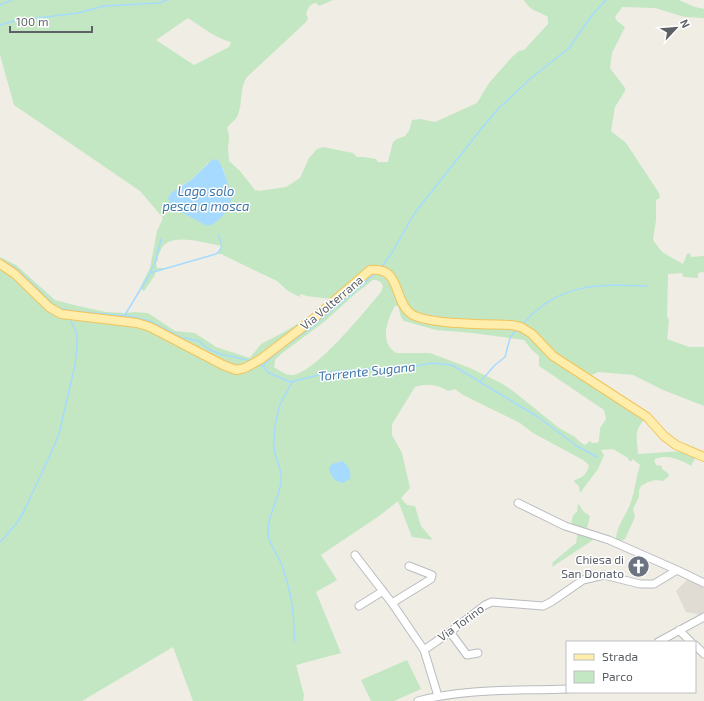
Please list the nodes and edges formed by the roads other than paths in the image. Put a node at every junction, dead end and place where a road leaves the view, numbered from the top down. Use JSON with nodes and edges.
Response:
{"nodes":[{"id":1,"x":0,"y":264,"type":"edge"},
{"id":2,"x":704,"y":457,"type":"edge"},
{"id":3,"x":518,"y":503,"type":"dead end"},
{"id":4,"x":355,"y":555,"type":"dead end"},
{"id":5,"x":409,"y":566,"type":"dead end"},
{"id":6,"x":678,"y":570,"type":"junction"},
{"id":7,"x":704,"y":583,"type":"edge"},
{"id":8,"x":383,"y":591,"type":"junction"},
{"id":9,"x":392,"y":603,"type":"junction"},
{"id":10,"x":359,"y":606,"type":"dead end"},
{"id":11,"x":704,"y":617,"type":"edge"},
{"id":12,"x":679,"y":630,"type":"junction"},
{"id":13,"x":450,"y":632,"type":"junction"},
{"id":14,"x":660,"y":641,"type":"edge"},
{"id":15,"x":691,"y":641,"type":"edge"},
{"id":16,"x":696,"y":646,"type":"edge"},
{"id":17,"x":424,"y":650,"type":"junction"},
{"id":18,"x":478,"y":653,"type":"dead end"},
{"id":19,"x":704,"y":654,"type":"edge"},
{"id":20,"x":566,"y":689,"type":"edge"},
{"id":21,"x":438,"y":696,"type":"junction"},
{"id":22,"x":418,"y":701,"type":"edge"}],
"edges":[{"from":1,"to":2,"type":"main road","name":"Via Volterrana"},
{"from":3,"to":6,"type":"street"},
{"from":4,"to":8,"type":"street"},
{"from":5,"to":9,"type":"street"},
{"from":6,"to":7,"type":"street"},
{"from":6,"to":13,"type":"street","name":"Via Torino"},
{"from":8,"to":9,"type":"street"},
{"from":8,"to":10,"type":"street"},
{"from":9,"to":17,"type":"street"},
{"from":11,"to":12,"type":"street"},
{"from":12,"to":14,"type":"street"},
{"from":12,"to":15,"type":"street"},
{"from":13,"to":17,"type":"street","name":"Via Torino"},
{"from":13,"to":18,"type":"street"},
{"from":16,"to":19,"type":"street"},
{"from":17,"to":21,"type":"street"},
{"from":20,"to":21,"type":"street"},
{"from":21,"to":22,"type":"street"}]}
